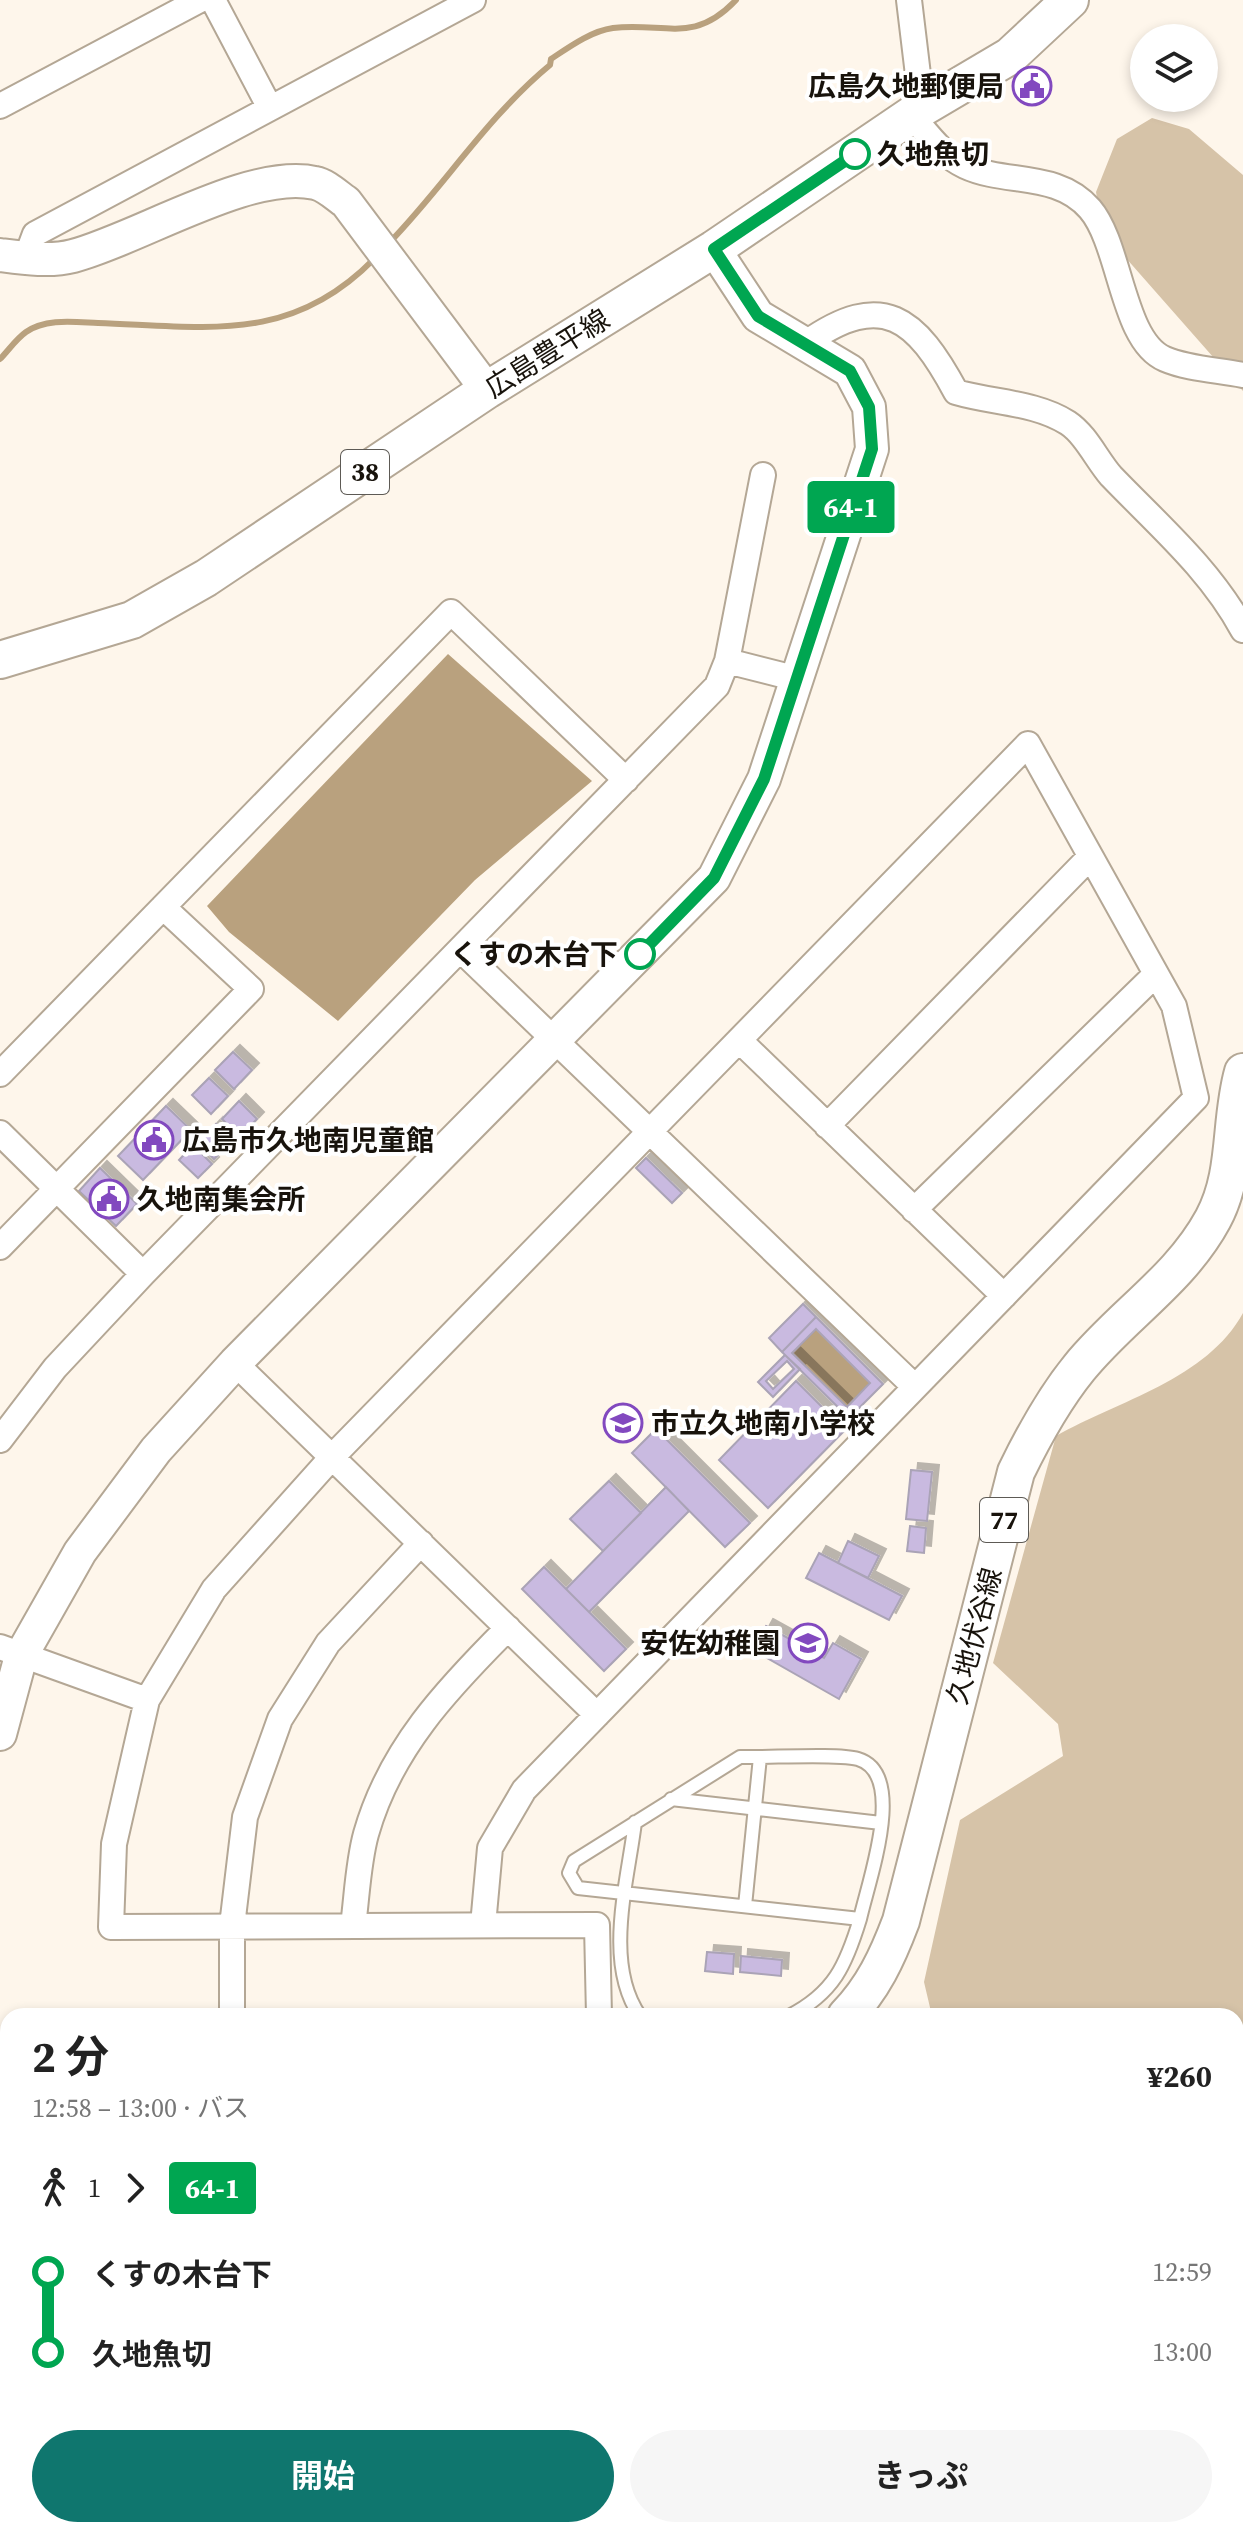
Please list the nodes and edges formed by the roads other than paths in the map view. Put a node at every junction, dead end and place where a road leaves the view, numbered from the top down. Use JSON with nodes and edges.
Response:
{"nodes":[{"id":1,"x":200,"y":0,"type":"edge"},
{"id":2,"x":213,"y":0,"type":"edge"},
{"id":3,"x":473,"y":0,"type":"edge"},
{"id":4,"x":909,"y":0,"type":"edge"},
{"id":5,"x":1070,"y":0,"type":"edge"},
{"id":6,"x":0,"y":106,"type":"edge"},
{"id":7,"x":270,"y":108,"type":"junction"},
{"id":8,"x":917,"y":112,"type":"junction"},
{"id":9,"x":714,"y":249,"type":"junction"},
{"id":10,"x":13,"y":257,"type":"edge"},
{"id":11,"x":806,"y":343,"type":"junction"},
{"id":12,"x":1243,"y":375,"type":"edge"},
{"id":13,"x":487,"y":390,"type":"junction"},
{"id":14,"x":763,"y":475,"type":"dead end"},
{"id":15,"x":1243,"y":630,"type":"edge"},
{"id":16,"x":0,"y":660,"type":"edge"},
{"id":17,"x":727,"y":661,"type":"junction"},
{"id":18,"x":798,"y":679,"type":"junction"},
{"id":19,"x":626,"y":780,"type":"junction"},
{"id":20,"x":1090,"y":857,"type":"junction"},
{"id":21,"x":163,"y":907,"type":"junction"},
{"id":22,"x":462,"y":951,"type":"junction"},
{"id":23,"x":1156,"y":974,"type":"junction"},
{"id":24,"x":556,"y":1040,"type":"junction"},
{"id":25,"x":739,"y":1040,"type":"junction"},
{"id":26,"x":1243,"y":1072,"type":"edge"},
{"id":27,"x":0,"y":1074,"type":"edge"},
{"id":28,"x":827,"y":1126,"type":"junction"},
{"id":29,"x":651,"y":1130,"type":"junction"},
{"id":30,"x":0,"y":1133,"type":"edge"},
{"id":31,"x":57,"y":1189,"type":"junction"},
{"id":32,"x":914,"y":1210,"type":"junction"},
{"id":33,"x":0,"y":1247,"type":"edge"},
{"id":34,"x":143,"y":1274,"type":"junction"},
{"id":35,"x":1004,"y":1296,"type":"junction"},
{"id":36,"x":235,"y":1363,"type":"junction"},
{"id":37,"x":915,"y":1387,"type":"junction"},
{"id":38,"x":0,"y":1440,"type":"edge"},
{"id":39,"x":333,"y":1456,"type":"junction"},
{"id":40,"x":421,"y":1543,"type":"junction"},
{"id":41,"x":508,"y":1628,"type":"junction"},
{"id":42,"x":11,"y":1652,"type":"edge"},
{"id":43,"x":147,"y":1700,"type":"junction"},
{"id":44,"x":597,"y":1715,"type":"junction"},
{"id":45,"x":0,"y":1734,"type":"edge"},
{"id":46,"x":760,"y":1757,"type":"junction"},
{"id":47,"x":671,"y":1799,"type":"junction"},
{"id":48,"x":755,"y":1809,"type":"junction"},
{"id":49,"x":635,"y":1822,"type":"junction"},
{"id":50,"x":881,"y":1823,"type":"junction"},
{"id":51,"x":626,"y":1893,"type":"junction"},
{"id":52,"x":745,"y":1906,"type":"junction"},
{"id":53,"x":860,"y":1919,"type":"junction"},
{"id":54,"x":483,"y":1925,"type":"junction"},
{"id":55,"x":232,"y":1926,"type":"junction"},
{"id":56,"x":353,"y":1926,"type":"junction"},
{"id":57,"x":232,"y":2008,"type":"edge"},
{"id":58,"x":599,"y":2008,"type":"edge"},
{"id":59,"x":634,"y":2008,"type":"edge"},
{"id":60,"x":804,"y":2008,"type":"edge"},
{"id":61,"x":854,"y":2008,"type":"edge"}],
"edges":[{"from":1,"to":6,"type":"street"},
{"from":2,"to":7,"type":"street"},
{"from":3,"to":7,"type":"street"},
{"from":4,"to":8,"type":"street"},
{"from":5,"to":8,"type":"main road","name":"広島豊平線","number":"38"},
{"from":7,"to":10,"type":"street"},
{"from":8,"to":9,"type":"main road","name":"広島豊平線","number":"38"},
{"from":8,"to":12,"type":"street"},
{"from":9,"to":11,"type":"street"},
{"from":9,"to":13,"type":"main road","name":"広島豊平線","number":"38"},
{"from":10,"to":13,"type":"street"},
{"from":11,"to":15,"type":"street"},
{"from":11,"to":18,"type":"street"},
{"from":13,"to":16,"type":"main road","name":"広島豊平線","number":"38"},
{"from":14,"to":17,"type":"street"},
{"from":17,"to":18,"type":"street"},
{"from":17,"to":19,"type":"street"},
{"from":18,"to":24,"type":"street"},
{"from":19,"to":21,"type":"street"},
{"from":19,"to":22,"type":"street"},
{"from":20,"to":23,"type":"street"},
{"from":20,"to":25,"type":"street"},
{"from":20,"to":28,"type":"street"},
{"from":21,"to":27,"type":"street"},
{"from":21,"to":31,"type":"street"},
{"from":22,"to":24,"type":"street"},
{"from":22,"to":34,"type":"street"},
{"from":23,"to":32,"type":"street"},
{"from":23,"to":35,"type":"street"},
{"from":24,"to":29,"type":"street"},
{"from":24,"to":36,"type":"street"},
{"from":25,"to":28,"type":"street"},
{"from":25,"to":29,"type":"street"},
{"from":26,"to":61,"type":"main road","name":"久地伏谷線","number":"77"},
{"from":28,"to":32,"type":"street"},
{"from":29,"to":37,"type":"street"},
{"from":29,"to":39,"type":"street"},
{"from":30,"to":31,"type":"street"},
{"from":31,"to":33,"type":"street"},
{"from":31,"to":34,"type":"street"},
{"from":32,"to":35,"type":"street"},
{"from":34,"to":38,"type":"street"},
{"from":35,"to":37,"type":"street"},
{"from":36,"to":39,"type":"street"},
{"from":36,"to":42,"type":"street"},
{"from":37,"to":44,"type":"street"},
{"from":39,"to":40,"type":"street"},
{"from":39,"to":43,"type":"street"},
{"from":40,"to":41,"type":"street"},
{"from":40,"to":55,"type":"street"},
{"from":41,"to":44,"type":"street"},
{"from":41,"to":56,"type":"street"},
{"from":42,"to":43,"type":"street"},
{"from":42,"to":45,"type":"street"},
{"from":43,"to":55,"type":"street"},
{"from":44,"to":54,"type":"street"},
{"from":46,"to":47,"type":"lane"},
{"from":46,"to":48,"type":"lane"},
{"from":46,"to":50,"type":"lane"},
{"from":47,"to":48,"type":"lane"},
{"from":47,"to":49,"type":"lane"},
{"from":48,"to":50,"type":"lane"},
{"from":48,"to":52,"type":"lane"},
{"from":49,"to":51,"type":"lane"},
{"from":49,"to":51,"type":"lane"},
{"from":50,"to":53,"type":"lane"},
{"from":51,"to":52,"type":"lane"},
{"from":51,"to":59,"type":"lane"},
{"from":52,"to":53,"type":"lane"},
{"from":53,"to":60,"type":"lane"},
{"from":54,"to":56,"type":"street"},
{"from":54,"to":58,"type":"street"},
{"from":55,"to":56,"type":"street"},
{"from":55,"to":57,"type":"street"}]}
